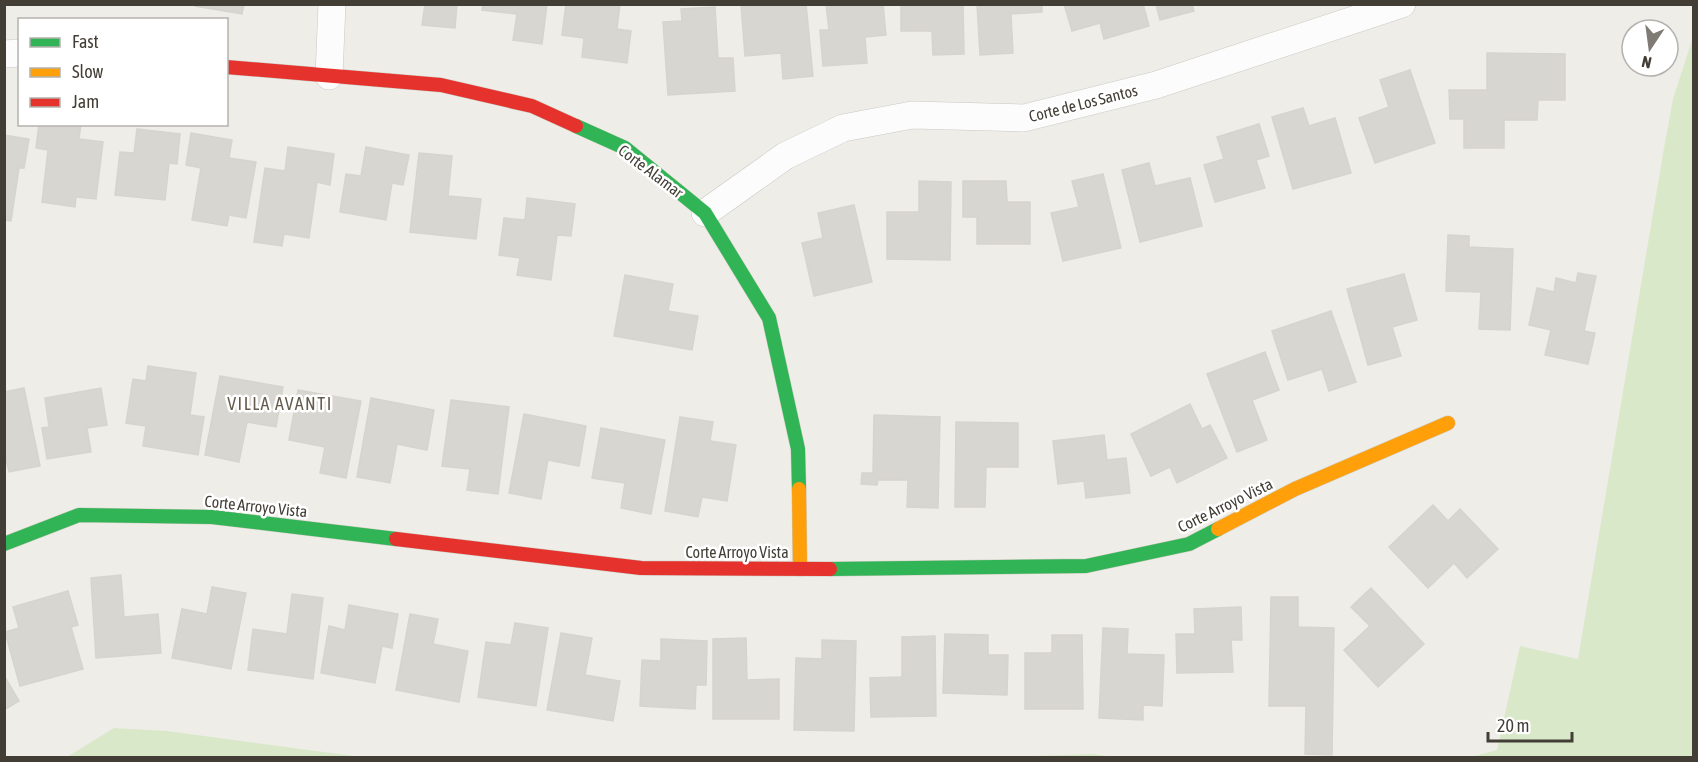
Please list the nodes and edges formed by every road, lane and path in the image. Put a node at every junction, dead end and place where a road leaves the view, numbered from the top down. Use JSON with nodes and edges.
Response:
{"nodes":[{"id":1,"x":332,"y":4,"type":"edge"},
{"id":2,"x":1402,"y":4,"type":"edge"},
{"id":3,"x":228,"y":67,"type":"edge"},
{"id":4,"x":329,"y":76,"type":"junction"},
{"id":5,"x":705,"y":213,"type":"junction"},
{"id":6,"x":1448,"y":423,"type":"dead end"},
{"id":7,"x":4,"y":544,"type":"edge"},
{"id":8,"x":800,"y":569,"type":"junction"}],
"edges":[{"from":1,"to":4,"type":"street"},
{"from":2,"to":5,"type":"street","name":"Corte de Los Santos"},
{"from":3,"to":4,"type":"street","name":"Corte Alamar"},
{"from":4,"to":5,"type":"street","name":"Corte Alamar"},
{"from":5,"to":8,"type":"street","name":"Corte Alamar"},
{"from":6,"to":8,"type":"street","name":"Corte Arroyo Vista"},
{"from":7,"to":8,"type":"street","name":"Corte Arroyo Vista"}]}
